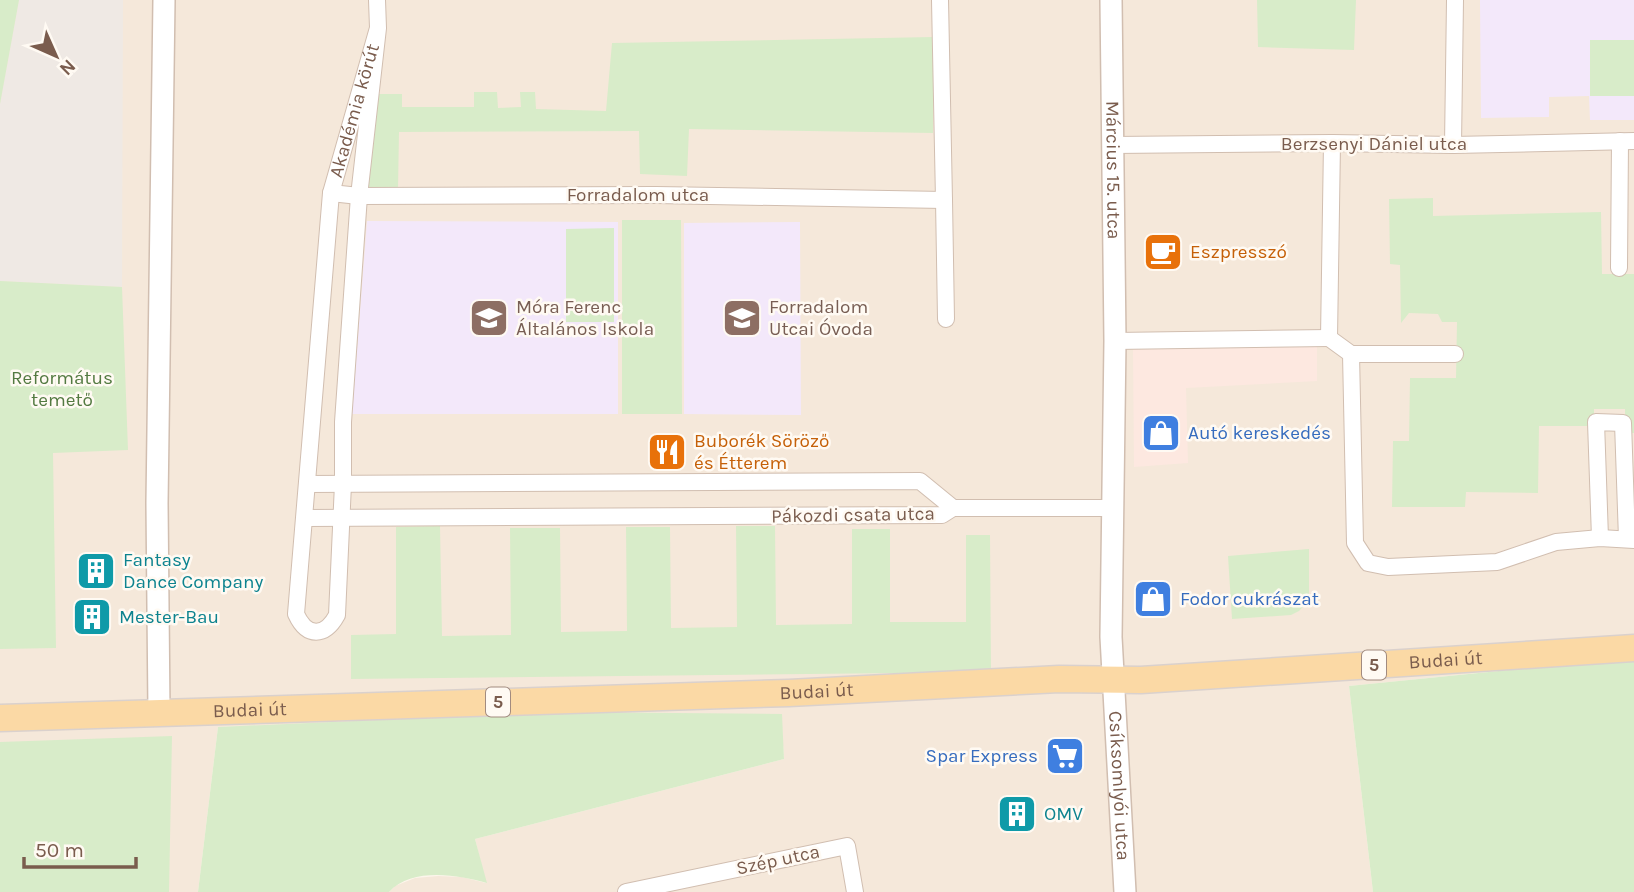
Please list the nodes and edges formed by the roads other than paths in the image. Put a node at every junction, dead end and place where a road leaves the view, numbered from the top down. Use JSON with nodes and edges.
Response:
{"nodes":[{"id":1,"x":164,"y":0,"type":"edge"},
{"id":2,"x":377,"y":0,"type":"edge"},
{"id":3,"x":940,"y":0,"type":"edge"},
{"id":4,"x":1111,"y":0,"type":"edge"},
{"id":5,"x":1455,"y":0,"type":"edge"},
{"id":6,"x":378,"y":28,"type":"junction"},
{"id":7,"x":1627,"y":141,"type":"edge"},
{"id":8,"x":1332,"y":144,"type":"junction"},
{"id":9,"x":1113,"y":145,"type":"junction"},
{"id":10,"x":1453,"y":145,"type":"junction"},
{"id":11,"x":331,"y":192,"type":"junction"},
{"id":12,"x":359,"y":196,"type":"junction"},
{"id":13,"x":944,"y":200,"type":"junction"},
{"id":14,"x":1619,"y":268,"type":"dead end"},
{"id":15,"x":946,"y":319,"type":"dead end"},
{"id":16,"x":1329,"y":338,"type":"junction"},
{"id":17,"x":1115,"y":341,"type":"junction"},
{"id":18,"x":1351,"y":354,"type":"junction"},
{"id":19,"x":1455,"y":354,"type":"dead end"},
{"id":20,"x":307,"y":484,"type":"junction"},
{"id":21,"x":343,"y":484,"type":"junction"},
{"id":22,"x":953,"y":508,"type":"junction"},
{"id":23,"x":1113,"y":508,"type":"junction"},
{"id":24,"x":305,"y":517,"type":"junction"},
{"id":25,"x":341,"y":518,"type":"junction"},
{"id":26,"x":1600,"y":538,"type":"junction"},
{"id":27,"x":1631,"y":539,"type":"edge"},
{"id":28,"x":1634,"y":648,"type":"edge"},
{"id":29,"x":1113,"y":680,"type":"junction"},
{"id":30,"x":159,"y":712,"type":"junction"},
{"id":31,"x":0,"y":718,"type":"edge"},
{"id":32,"x":626,"y":892,"type":"edge"},
{"id":33,"x":855,"y":892,"type":"edge"},
{"id":34,"x":1125,"y":892,"type":"edge"}],
"edges":[{"from":1,"to":30,"type":"street"},
{"from":2,"to":6,"type":"street"},
{"from":3,"to":13,"type":"street"},
{"from":4,"to":9,"type":"street","name":"Március 15. utca"},
{"from":5,"to":10,"type":"street"},
{"from":6,"to":11,"type":"street","name":"Akadémia körút"},
{"from":6,"to":12,"type":"street","name":"Akadémia körút"},
{"from":7,"to":10,"type":"street","name":"Berzsenyi Dániel utca"},
{"from":7,"to":14,"type":"street"},
{"from":8,"to":9,"type":"street","name":"Berzsenyi Dániel utca"},
{"from":8,"to":10,"type":"street","name":"Berzsenyi Dániel utca"},
{"from":8,"to":16,"type":"street"},
{"from":9,"to":17,"type":"street","name":"Március 15. utca"},
{"from":11,"to":12,"type":"street","name":"Forradalom utca"},
{"from":11,"to":20,"type":"street","name":"Akadémia körút"},
{"from":12,"to":13,"type":"street","name":"Forradalom utca"},
{"from":12,"to":21,"type":"street","name":"Akadémia körút"},
{"from":13,"to":15,"type":"street"},
{"from":16,"to":17,"type":"street"},
{"from":16,"to":18,"type":"street"},
{"from":17,"to":23,"type":"street","name":"Március 15. utca"},
{"from":18,"to":19,"type":"street"},
{"from":18,"to":26,"type":"street"},
{"from":20,"to":21,"type":"street","name":"Pákozdi csata utca"},
{"from":20,"to":24,"type":"street","name":"Akadémia körút"},
{"from":21,"to":22,"type":"street","name":"Pákozdi csata utca"},
{"from":21,"to":25,"type":"street","name":"Akadémia körút"},
{"from":22,"to":23,"type":"street"},
{"from":22,"to":25,"type":"street","name":"Pákozdi csata utca"},
{"from":23,"to":29,"type":"street","name":"Március 15. utca"},
{"from":24,"to":25,"type":"street","name":"Pákozdi csata utca"},
{"from":24,"to":25,"type":"street","name":"Akadémia körút"},
{"from":26,"to":27,"type":"street"},
{"from":26,"to":27,"type":"street"},
{"from":28,"to":29,"type":"main road","name":"Budai út","number":"5"},
{"from":29,"to":30,"type":"main road","name":"Budai út","number":"5"},
{"from":29,"to":34,"type":"street","name":"Csíksomlyói utca"},
{"from":30,"to":31,"type":"main road","name":"Budai út","number":"5"},
{"from":32,"to":33,"type":"street","name":"Szép utca"}]}
